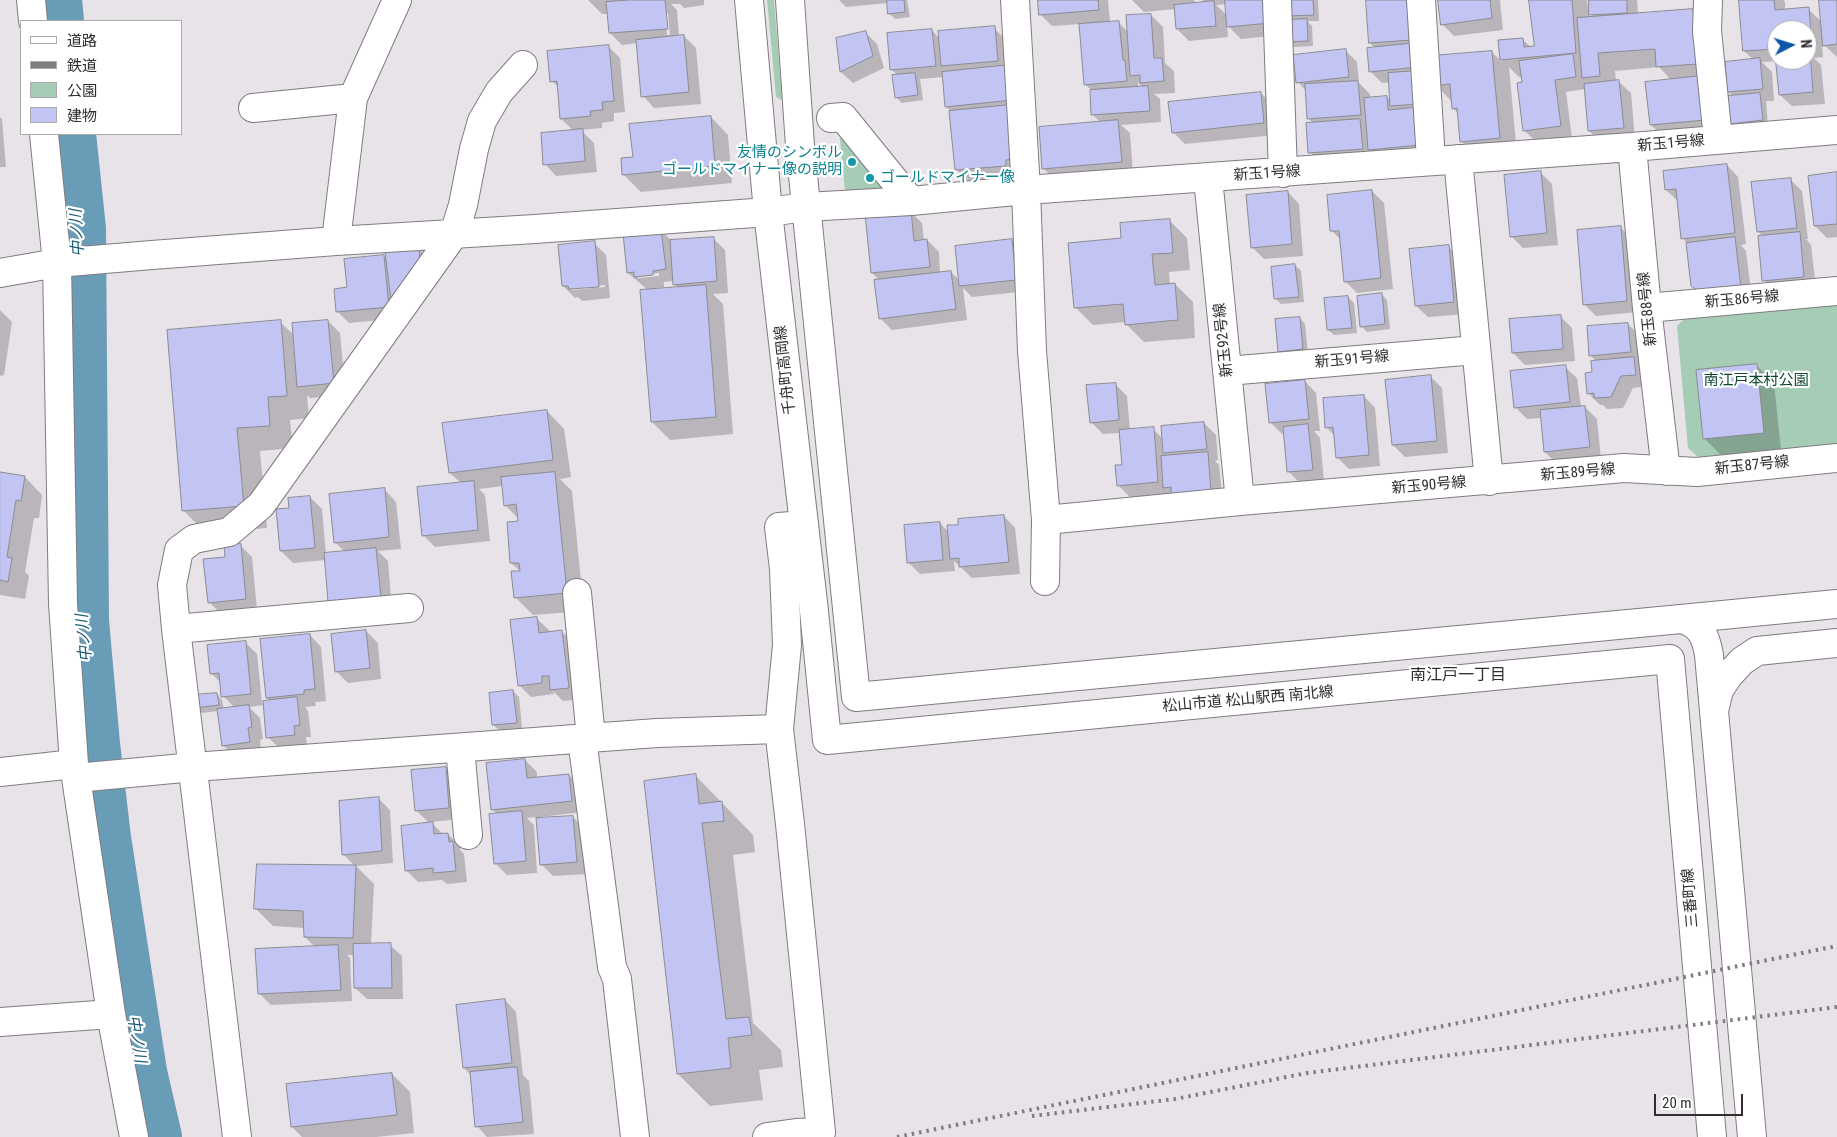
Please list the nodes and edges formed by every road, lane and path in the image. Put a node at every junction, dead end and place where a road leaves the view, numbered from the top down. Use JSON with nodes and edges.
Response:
{"nodes":[{"id":1,"x":31,"y":0,"type":"edge"},
{"id":2,"x":397,"y":0,"type":"edge"},
{"id":3,"x":749,"y":0,"type":"edge"},
{"id":4,"x":790,"y":0,"type":"edge"},
{"id":5,"x":1015,"y":0,"type":"edge"},
{"id":6,"x":1277,"y":0,"type":"edge"},
{"id":7,"x":1421,"y":0,"type":"edge"},
{"id":8,"x":1708,"y":0,"type":"edge"},
{"id":9,"x":33,"y":20,"type":"edge"},
{"id":10,"x":523,"y":65,"type":"dead end"},
{"id":11,"x":353,"y":98,"type":"junction"},
{"id":12,"x":253,"y":108,"type":"dead end"},
{"id":13,"x":831,"y":118,"type":"dead end"},
{"id":14,"x":1837,"y":130,"type":"edge"},
{"id":15,"x":44,"y":135,"type":"edge"},
{"id":16,"x":1718,"y":139,"type":"junction"},
{"id":17,"x":1632,"y":147,"type":"junction"},
{"id":18,"x":1458,"y":158,"type":"junction"},
{"id":19,"x":1431,"y":160,"type":"junction"},
{"id":20,"x":1283,"y":173,"type":"junction"},
{"id":21,"x":1208,"y":178,"type":"junction"},
{"id":22,"x":1026,"y":190,"type":"junction"},
{"id":23,"x":911,"y":201,"type":"junction"},
{"id":24,"x":806,"y":207,"type":"junction"},
{"id":25,"x":768,"y":212,"type":"junction"},
{"id":26,"x":454,"y":234,"type":"junction"},
{"id":27,"x":336,"y":241,"type":"junction"},
{"id":28,"x":75,"y":262,"type":"junction"},
{"id":29,"x":0,"y":273,"type":"edge"},
{"id":30,"x":1837,"y":291,"type":"edge"},
{"id":31,"x":1647,"y":308,"type":"junction"},
{"id":32,"x":1476,"y":350,"type":"junction"},
{"id":33,"x":1227,"y":371,"type":"junction"},
{"id":34,"x":1837,"y":458,"type":"edge"},
{"id":35,"x":1666,"y":471,"type":"junction"},
{"id":36,"x":1489,"y":481,"type":"junction"},
{"id":37,"x":1240,"y":501,"type":"junction"},
{"id":38,"x":1046,"y":520,"type":"junction"},
{"id":39,"x":804,"y":525,"type":"junction"},
{"id":40,"x":1045,"y":581,"type":"dead end"},
{"id":41,"x":577,"y":593,"type":"dead end"},
{"id":42,"x":1837,"y":604,"type":"edge"},
{"id":43,"x":409,"y":608,"type":"dead end"},
{"id":44,"x":1681,"y":619,"type":"junction"},
{"id":45,"x":176,"y":629,"type":"junction"},
{"id":46,"x":1837,"y":643,"type":"edge"},
{"id":47,"x":1670,"y":659,"type":"joint"},
{"id":48,"x":1714,"y":711,"type":"junction"},
{"id":49,"x":779,"y":729,"type":"junction"},
{"id":50,"x":586,"y":738,"type":"junction"},
{"id":51,"x":827,"y":740,"type":"joint"},
{"id":52,"x":460,"y":748,"type":"junction"},
{"id":53,"x":194,"y":766,"type":"junction"},
{"id":54,"x":0,"y":772,"type":"edge"},
{"id":55,"x":87,"y":773,"type":"junction"},
{"id":56,"x":468,"y":836,"type":"dead end"},
{"id":57,"x":111,"y":1014,"type":"junction"},
{"id":58,"x":0,"y":1022,"type":"edge"},
{"id":59,"x":134,"y":1137,"type":"edge"},
{"id":60,"x":237,"y":1137,"type":"edge"},
{"id":61,"x":635,"y":1137,"type":"edge"},
{"id":62,"x":767,"y":1137,"type":"edge"},
{"id":63,"x":1712,"y":1137,"type":"edge"},
{"id":64,"x":1752,"y":1137,"type":"edge"}],
"edges":[{"from":1,"to":9,"type":"street"},
{"from":2,"to":11,"type":"street"},
{"from":3,"to":25,"type":"street","name":"千舟町高岡線"},
{"from":4,"to":24,"type":"street"},
{"from":5,"to":22,"type":"street"},
{"from":6,"to":20,"type":"street"},
{"from":7,"to":19,"type":"street"},
{"from":8,"to":16,"type":"street"},
{"from":10,"to":26,"type":"street"},
{"from":11,"to":12,"type":"street"},
{"from":11,"to":27,"type":"street"},
{"from":13,"to":23,"type":"street"},
{"from":14,"to":16,"type":"street","name":"新玉1号線"},
{"from":15,"to":28,"type":"street"},
{"from":16,"to":17,"type":"street","name":"新玉1号線"},
{"from":17,"to":18,"type":"street","name":"新玉1号線"},
{"from":17,"to":31,"type":"street","name":"新玉88号線"},
{"from":18,"to":19,"type":"street","name":"新玉1号線"},
{"from":18,"to":32,"type":"street"},
{"from":19,"to":20,"type":"street","name":"新玉1号線"},
{"from":20,"to":21,"type":"street","name":"新玉1号線"},
{"from":21,"to":22,"type":"street","name":"新玉1号線"},
{"from":21,"to":33,"type":"street","name":"新玉92号線"},
{"from":22,"to":23,"type":"street","name":"新玉1号線"},
{"from":22,"to":38,"type":"street"},
{"from":23,"to":24,"type":"street","name":"新玉1号線"},
{"from":24,"to":25,"type":"street","name":"新玉1号線"},
{"from":24,"to":44,"type":"street"},
{"from":25,"to":26,"type":"street","name":"新玉1号線"},
{"from":25,"to":39,"type":"street","name":"千舟町高岡線"},
{"from":26,"to":27,"type":"street","name":"新玉1号線"},
{"from":26,"to":45,"type":"street"},
{"from":27,"to":28,"type":"street","name":"新玉1号線"},
{"from":28,"to":29,"type":"street","name":"新玉1号線"},
{"from":28,"to":55,"type":"street"},
{"from":30,"to":31,"type":"street","name":"新玉86号線"},
{"from":31,"to":35,"type":"street","name":"新玉88号線"},
{"from":32,"to":33,"type":"street","name":"新玉91号線"},
{"from":32,"to":36,"type":"street"},
{"from":33,"to":37,"type":"street","name":"新玉92号線"},
{"from":34,"to":35,"type":"street","name":"新玉87号線"},
{"from":35,"to":36,"type":"street","name":"新玉89号線"},
{"from":36,"to":37,"type":"street","name":"新玉90号線"},
{"from":37,"to":38,"type":"street","name":"新玉90号線"},
{"from":38,"to":40,"type":"street"},
{"from":39,"to":49,"type":"street"},
{"from":39,"to":51,"type":"street","name":"千舟町高岡線"},
{"from":41,"to":50,"type":"street"},
{"from":42,"to":44,"type":"street"},
{"from":43,"to":45,"type":"street"},
{"from":44,"to":48,"type":"street"},
{"from":45,"to":53,"type":"street"},
{"from":46,"to":48,"type":"street"},
{"from":47,"to":51,"type":"street","name":"松山市道 松山駅西 南北線"},
{"from":47,"to":63,"type":"street","name":"三番町線"},
{"from":48,"to":64,"type":"street"},
{"from":49,"to":50,"type":"street"},
{"from":49,"to":62,"type":"street"},
{"from":50,"to":52,"type":"street"},
{"from":50,"to":61,"type":"street"},
{"from":52,"to":53,"type":"street"},
{"from":52,"to":56,"type":"street"},
{"from":53,"to":55,"type":"street"},
{"from":53,"to":60,"type":"street"},
{"from":54,"to":55,"type":"street"},
{"from":55,"to":57,"type":"street"},
{"from":57,"to":58,"type":"street"},
{"from":57,"to":59,"type":"street"}]}
